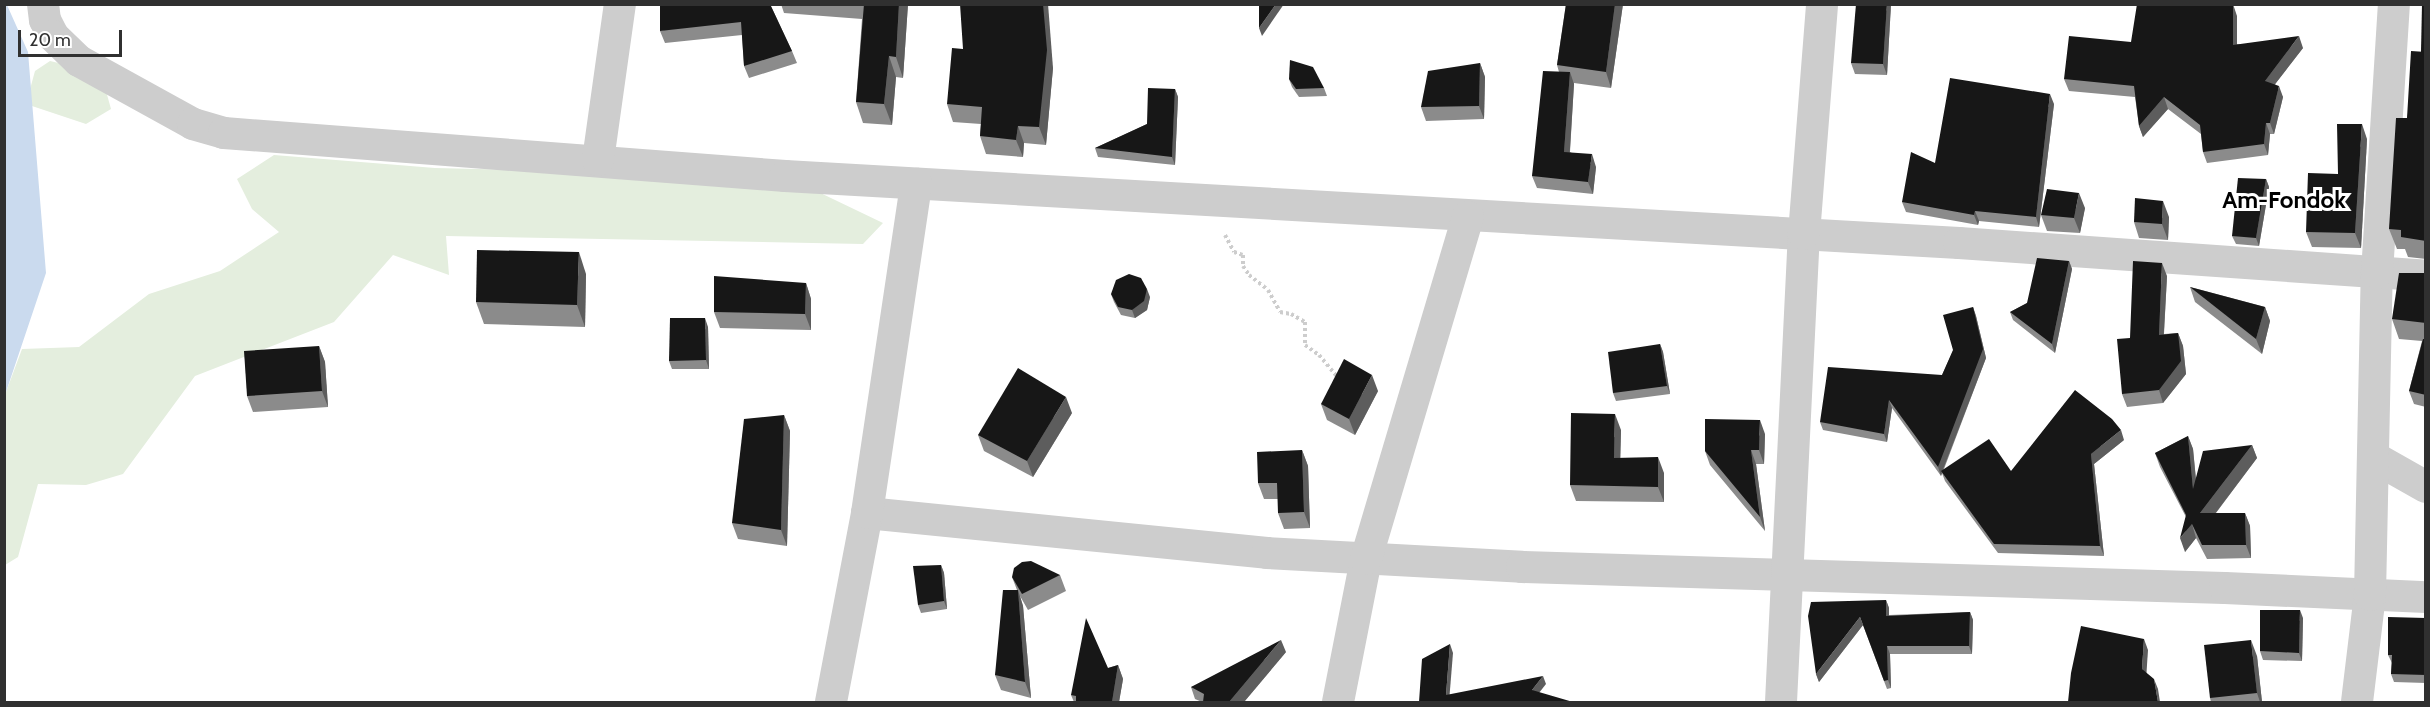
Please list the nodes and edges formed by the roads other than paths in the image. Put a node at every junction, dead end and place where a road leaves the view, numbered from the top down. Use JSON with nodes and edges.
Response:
{"nodes":[{"id":1,"x":43,"y":4,"type":"edge"},
{"id":2,"x":620,"y":4,"type":"edge"},
{"id":3,"x":1822,"y":4,"type":"edge"},
{"id":4,"x":2394,"y":4,"type":"edge"},
{"id":5,"x":598,"y":160,"type":"junction"},
{"id":6,"x":916,"y":184,"type":"junction"},
{"id":7,"x":1468,"y":216,"type":"junction"},
{"id":8,"x":1804,"y":234,"type":"junction"},
{"id":9,"x":2377,"y":273,"type":"junction"},
{"id":10,"x":2426,"y":276,"type":"edge"},
{"id":11,"x":2373,"y":457,"type":"junction"},
{"id":12,"x":2426,"y":487,"type":"edge"},
{"id":13,"x":867,"y":513,"type":"junction"},
{"id":14,"x":1366,"y":559,"type":"junction"},
{"id":15,"x":1787,"y":575,"type":"junction"},
{"id":16,"x":2370,"y":595,"type":"junction"},
{"id":17,"x":2426,"y":597,"type":"edge"},
{"id":18,"x":831,"y":702,"type":"edge"},
{"id":19,"x":1338,"y":702,"type":"edge"},
{"id":20,"x":1781,"y":702,"type":"edge"},
{"id":21,"x":2357,"y":702,"type":"edge"}],
"edges":[{"from":1,"to":5,"type":"street"},
{"from":2,"to":5,"type":"street"},
{"from":3,"to":8,"type":"street"},
{"from":4,"to":9,"type":"street"},
{"from":5,"to":6,"type":"street"},
{"from":6,"to":7,"type":"street"},
{"from":6,"to":13,"type":"street"},
{"from":7,"to":8,"type":"street"},
{"from":7,"to":14,"type":"street"},
{"from":8,"to":9,"type":"street"},
{"from":8,"to":15,"type":"street"},
{"from":9,"to":10,"type":"street"},
{"from":9,"to":11,"type":"street"},
{"from":11,"to":12,"type":"street"},
{"from":11,"to":16,"type":"street"},
{"from":13,"to":14,"type":"street"},
{"from":13,"to":18,"type":"street"},
{"from":14,"to":15,"type":"street"},
{"from":14,"to":19,"type":"street"},
{"from":15,"to":16,"type":"street"},
{"from":15,"to":20,"type":"street"},
{"from":16,"to":17,"type":"street"},
{"from":16,"to":21,"type":"street"}]}
